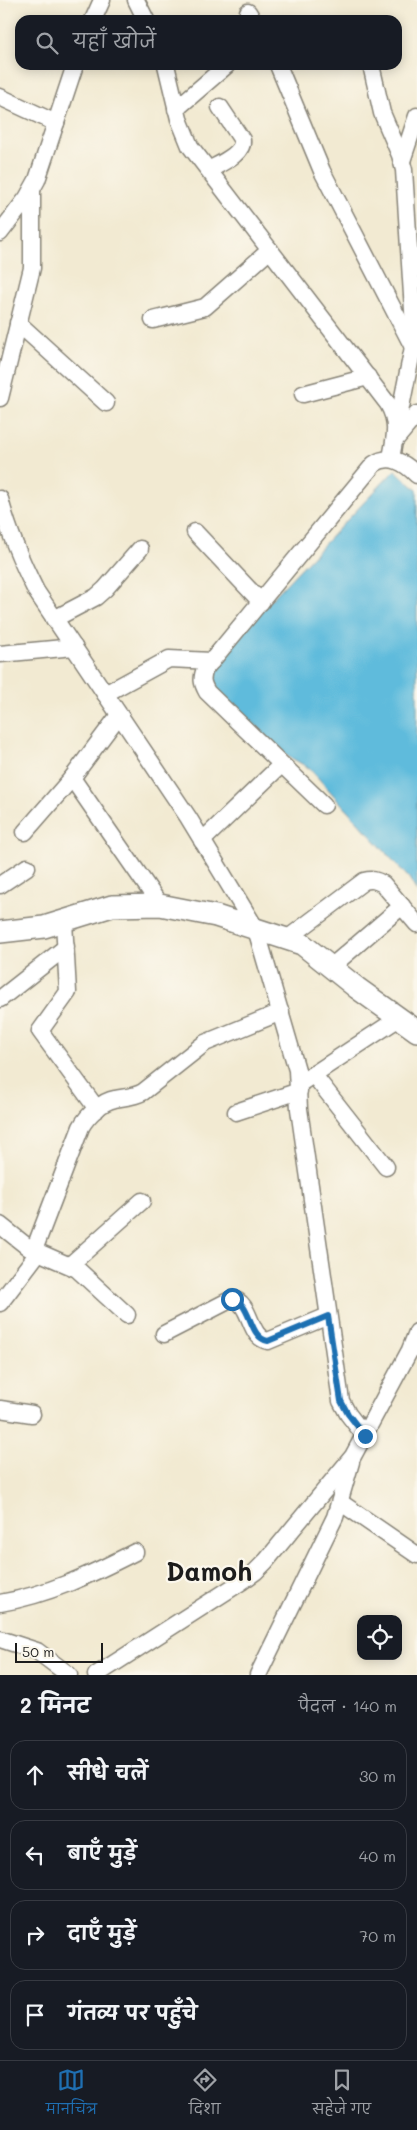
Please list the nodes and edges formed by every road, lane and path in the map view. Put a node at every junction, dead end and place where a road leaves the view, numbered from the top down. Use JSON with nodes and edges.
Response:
{"nodes":[{"id":1,"x":102,"y":0,"type":"edge"},
{"id":2,"x":136,"y":0,"type":"edge"},
{"id":3,"x":96,"y":15,"type":"edge"},
{"id":4,"x":144,"y":15,"type":"edge"},
{"id":5,"x":73,"y":70,"type":"edge"},
{"id":6,"x":167,"y":70,"type":"edge"},
{"id":7,"x":221,"y":70,"type":"edge"},
{"id":8,"x":280,"y":70,"type":"edge"},
{"id":9,"x":372,"y":70,"type":"edge"},
{"id":10,"x":0,"y":98,"type":"edge"},
{"id":11,"x":220,"y":107,"type":"dead end"},
{"id":12,"x":176,"y":109,"type":"junction"},
{"id":13,"x":417,"y":116,"type":"edge"},
{"id":14,"x":56,"y":123,"type":"junction"},
{"id":15,"x":402,"y":162,"type":"junction"},
{"id":16,"x":209,"y":170,"type":"junction"},
{"id":17,"x":32,"y":190,"type":"junction"},
{"id":18,"x":0,"y":233,"type":"edge"},
{"id":19,"x":270,"y":250,"type":"junction"},
{"id":20,"x":154,"y":320,"type":"dead end"},
{"id":21,"x":18,"y":322,"type":"junction"},
{"id":22,"x":415,"y":342,"type":"edge"},
{"id":23,"x":368,"y":377,"type":"junction"},
{"id":24,"x":303,"y":394,"type":"dead end"},
{"id":25,"x":0,"y":398,"type":"edge"},
{"id":26,"x":106,"y":403,"type":"dead end"},
{"id":27,"x":417,"y":414,"type":"edge"},
{"id":28,"x":395,"y":436,"type":"junction"},
{"id":29,"x":391,"y":458,"type":"junction"},
{"id":30,"x":415,"y":470,"type":"edge"},
{"id":31,"x":0,"y":499,"type":"edge"},
{"id":32,"x":195,"y":532,"type":"dead end"},
{"id":33,"x":140,"y":549,"type":"dead end"},
{"id":34,"x":261,"y":602,"type":"junction"},
{"id":35,"x":54,"y":619,"type":"junction"},
{"id":36,"x":74,"y":647,"type":"junction"},
{"id":37,"x":0,"y":654,"type":"edge"},
{"id":38,"x":212,"y":661,"type":"junction"},
{"id":39,"x":105,"y":694,"type":"junction"},
{"id":40,"x":119,"y":715,"type":"junction"},
{"id":41,"x":281,"y":765,"type":"junction"},
{"id":42,"x":72,"y":778,"type":"junction"},
{"id":43,"x":324,"y":805,"type":"dead end"},
{"id":44,"x":25,"y":832,"type":"dead end"},
{"id":45,"x":202,"y":841,"type":"junction"},
{"id":46,"x":27,"y":867,"type":"dead end"},
{"id":47,"x":2,"y":880,"type":"edge"},
{"id":48,"x":160,"y":905,"type":"junction"},
{"id":49,"x":402,"y":906,"type":"junction"},
{"id":50,"x":64,"y":922,"type":"junction"},
{"id":51,"x":417,"y":924,"type":"edge"},
{"id":52,"x":256,"y":929,"type":"junction"},
{"id":53,"x":0,"y":932,"type":"edge"},
{"id":54,"x":287,"y":939,"type":"junction"},
{"id":55,"x":66,"y":947,"type":"junction"},
{"id":56,"x":331,"y":967,"type":"junction"},
{"id":57,"x":0,"y":999,"type":"edge"},
{"id":58,"x":281,"y":1012,"type":"junction"},
{"id":59,"x":399,"y":1018,"type":"junction"},
{"id":60,"x":417,"y":1031,"type":"edge"},
{"id":61,"x":313,"y":1074,"type":"junction"},
{"id":62,"x":299,"y":1087,"type":"junction"},
{"id":63,"x":97,"y":1109,"type":"junction"},
{"id":64,"x":236,"y":1112,"type":"dead end"},
{"id":65,"x":386,"y":1167,"type":"dead end"},
{"id":66,"x":142,"y":1201,"type":"dead end"},
{"id":67,"x":0,"y":1225,"type":"edge"},
{"id":68,"x":36,"y":1251,"type":"junction"},
{"id":69,"x":70,"y":1265,"type":"junction"},
{"id":70,"x":0,"y":1303,"type":"edge"},
{"id":71,"x":127,"y":1314,"type":"dead end"},
{"id":72,"x":328,"y":1316,"type":"junction"},
{"id":73,"x":417,"y":1332,"type":"edge"},
{"id":74,"x":164,"y":1334,"type":"dead end"},
{"id":75,"x":0,"y":1409,"type":"edge"},
{"id":76,"x":32,"y":1414,"type":"dead end"},
{"id":77,"x":365,"y":1436,"type":"junction"},
{"id":78,"x":353,"y":1456,"type":"junction"},
{"id":79,"x":340,"y":1502,"type":"junction"},
{"id":80,"x":134,"y":1552,"type":"dead end"},
{"id":81,"x":417,"y":1555,"type":"edge"},
{"id":82,"x":0,"y":1603,"type":"edge"},
{"id":83,"x":0,"y":1639,"type":"edge"},
{"id":84,"x":69,"y":1675,"type":"edge"},
{"id":85,"x":96,"y":1675,"type":"edge"},
{"id":86,"x":258,"y":1675,"type":"edge"}],
"edges":[{"from":1,"to":3,"type":"street"},
{"from":2,"to":4,"type":"street"},
{"from":5,"to":14,"type":"street"},
{"from":6,"to":12,"type":"street"},
{"from":7,"to":12,"type":"street"},
{"from":8,"to":22,"type":"street"},
{"from":9,"to":15,"type":"street"},
{"from":10,"to":14,"type":"street"},
{"from":11,"to":16,"type":"street"},
{"from":12,"to":16,"type":"street"},
{"from":13,"to":15,"type":"street"},
{"from":14,"to":17,"type":"street"},
{"from":15,"to":22,"type":"street"},
{"from":16,"to":19,"type":"street"},
{"from":17,"to":18,"type":"street"},
{"from":17,"to":21,"type":"street"},
{"from":19,"to":20,"type":"street"},
{"from":19,"to":23,"type":"street"},
{"from":21,"to":25,"type":"street"},
{"from":21,"to":26,"type":"street"},
{"from":22,"to":28,"type":"street"},
{"from":23,"to":24,"type":"street"},
{"from":23,"to":28,"type":"street"},
{"from":27,"to":28,"type":"street"},
{"from":28,"to":29,"type":"street"},
{"from":29,"to":30,"type":"street"},
{"from":29,"to":34,"type":"street"},
{"from":31,"to":35,"type":"street"},
{"from":32,"to":34,"type":"street"},
{"from":33,"to":35,"type":"street"},
{"from":34,"to":38,"type":"street"},
{"from":35,"to":36,"type":"street"},
{"from":36,"to":37,"type":"street"},
{"from":36,"to":39,"type":"street"},
{"from":38,"to":39,"type":"street"},
{"from":38,"to":41,"type":"street"},
{"from":39,"to":40,"type":"street"},
{"from":40,"to":42,"type":"street"},
{"from":40,"to":45,"type":"street"},
{"from":41,"to":43,"type":"street"},
{"from":41,"to":45,"type":"street"},
{"from":42,"to":44,"type":"street"},
{"from":42,"to":48,"type":"street"},
{"from":45,"to":52,"type":"street"},
{"from":46,"to":47,"type":"street"},
{"from":48,"to":50,"type":"main road"},
{"from":48,"to":52,"type":"main road"},
{"from":49,"to":51,"type":"street"},
{"from":49,"to":54,"type":"street"},
{"from":49,"to":56,"type":"street"},
{"from":50,"to":53,"type":"main road"},
{"from":50,"to":55,"type":"street"},
{"from":52,"to":54,"type":"main road"},
{"from":52,"to":58,"type":"street"},
{"from":54,"to":56,"type":"main road"},
{"from":55,"to":57,"type":"street"},
{"from":55,"to":63,"type":"street"},
{"from":56,"to":59,"type":"main road"},
{"from":58,"to":62,"type":"street"},
{"from":58,"to":63,"type":"street"},
{"from":59,"to":60,"type":"main road"},
{"from":59,"to":61,"type":"street"},
{"from":61,"to":62,"type":"street"},
{"from":61,"to":65,"type":"street"},
{"from":62,"to":64,"type":"street"},
{"from":62,"to":72,"type":"street"},
{"from":63,"to":68,"type":"street"},
{"from":66,"to":69,"type":"street"},
{"from":67,"to":68,"type":"street"},
{"from":68,"to":69,"type":"street"},
{"from":68,"to":70,"type":"street"},
{"from":69,"to":71,"type":"street"},
{"from":72,"to":74,"type":"street"},
{"from":72,"to":77,"type":"street"},
{"from":73,"to":77,"type":"street"},
{"from":75,"to":76,"type":"street"},
{"from":77,"to":78,"type":"street"},
{"from":78,"to":79,"type":"street"},
{"from":78,"to":85,"type":"street"},
{"from":79,"to":81,"type":"street"},
{"from":79,"to":86,"type":"street"},
{"from":80,"to":82,"type":"street"},
{"from":83,"to":84,"type":"street"}]}
